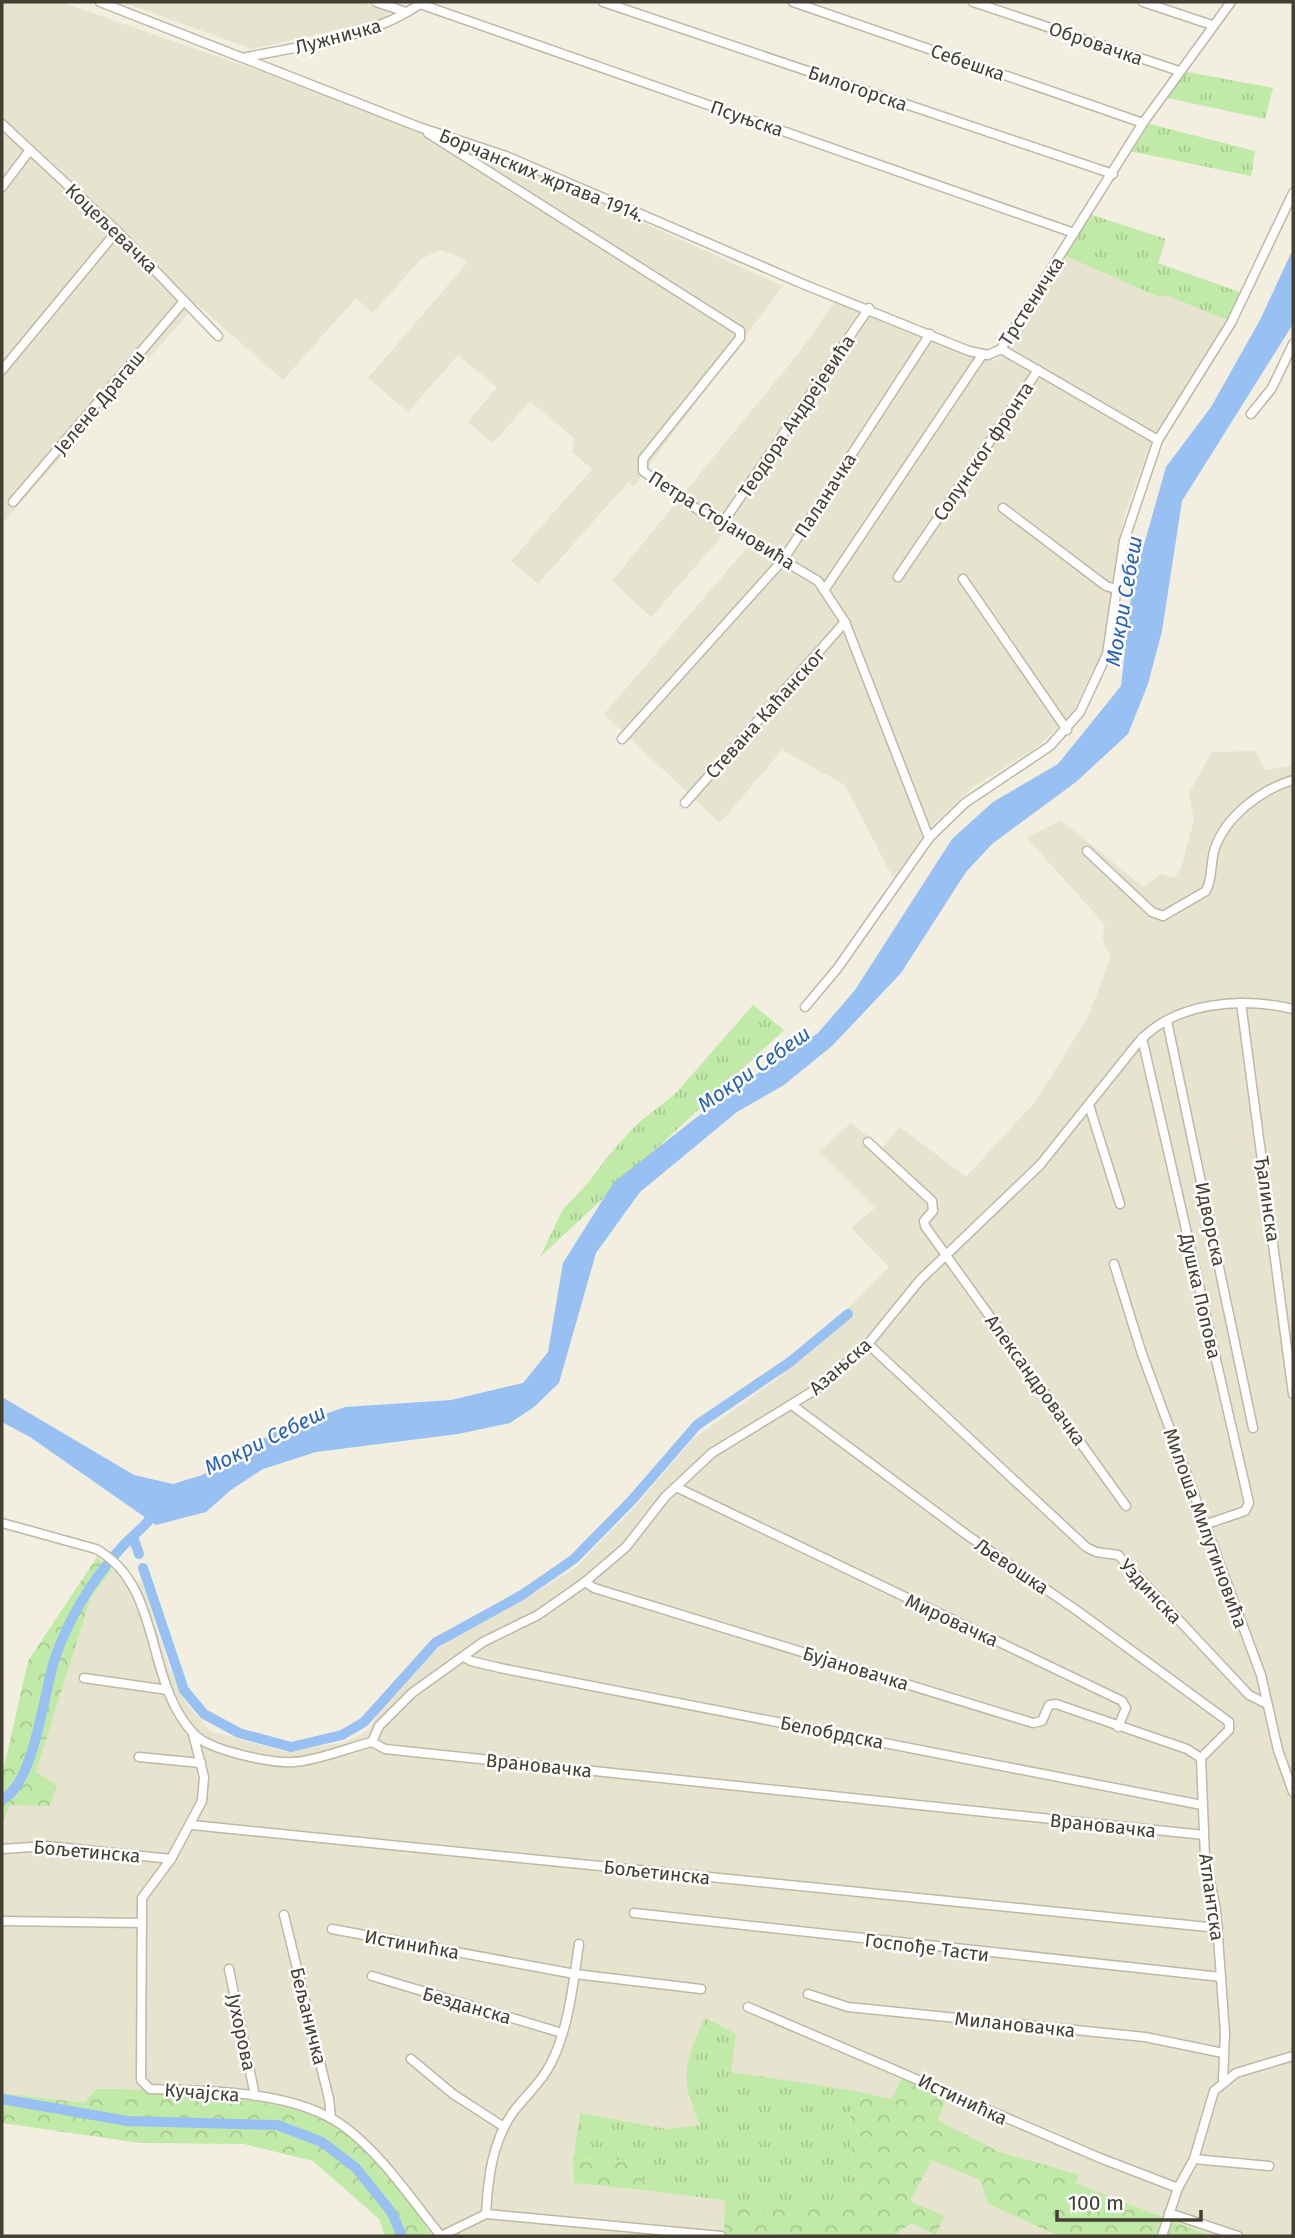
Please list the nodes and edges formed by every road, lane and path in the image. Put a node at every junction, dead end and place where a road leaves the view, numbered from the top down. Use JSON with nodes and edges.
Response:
{"nodes":[{"id":1,"x":100,"y":2,"type":"edge"},
{"id":2,"x":376,"y":2,"type":"edge"},
{"id":3,"x":603,"y":2,"type":"edge"},
{"id":4,"x":793,"y":2,"type":"edge"},
{"id":5,"x":973,"y":2,"type":"edge"},
{"id":6,"x":1143,"y":2,"type":"edge"},
{"id":7,"x":1231,"y":2,"type":"edge"},
{"id":8,"x":421,"y":3,"type":"edge"},
{"id":9,"x":406,"y":12,"type":"junction"},
{"id":10,"x":1212,"y":26,"type":"junction"},
{"id":11,"x":247,"y":58,"type":"junction"},
{"id":12,"x":1179,"y":71,"type":"junction"},
{"id":13,"x":1143,"y":122,"type":"junction"},
{"id":14,"x":2,"y":124,"type":"edge"},
{"id":15,"x":419,"y":128,"type":"junction"},
{"id":16,"x":30,"y":150,"type":"junction"},
{"id":17,"x":1113,"y":174,"type":"junction"},
{"id":18,"x":2,"y":187,"type":"edge"},
{"id":19,"x":1293,"y":193,"type":"edge"},
{"id":20,"x":117,"y":231,"type":"junction"},
{"id":21,"x":1074,"y":233,"type":"junction"},
{"id":22,"x":184,"y":301,"type":"junction"},
{"id":23,"x":869,"y":309,"type":"junction"},
{"id":24,"x":930,"y":334,"type":"junction"},
{"id":25,"x":218,"y":336,"type":"dead end"},
{"id":26,"x":1293,"y":344,"type":"edge"},
{"id":27,"x":1001,"y":349,"type":"junction"},
{"id":28,"x":982,"y":355,"type":"junction"},
{"id":29,"x":2,"y":370,"type":"edge"},
{"id":30,"x":1038,"y":370,"type":"junction"},
{"id":31,"x":1251,"y":414,"type":"dead end"},
{"id":32,"x":1158,"y":440,"type":"junction"},
{"id":33,"x":13,"y":502,"type":"dead end"},
{"id":34,"x":1003,"y":508,"type":"dead end"},
{"id":35,"x":723,"y":524,"type":"junction"},
{"id":36,"x":783,"y":560,"type":"junction"},
{"id":37,"x":898,"y":577,"type":"dead end"},
{"id":38,"x":963,"y":579,"type":"dead end"},
{"id":39,"x":825,"y":589,"type":"junction"},
{"id":40,"x":1116,"y":589,"type":"junction"},
{"id":41,"x":845,"y":622,"type":"junction"},
{"id":42,"x":1067,"y":730,"type":"junction"},
{"id":43,"x":622,"y":739,"type":"dead end"},
{"id":44,"x":1293,"y":780,"type":"edge"},
{"id":45,"x":685,"y":803,"type":"dead end"},
{"id":46,"x":929,"y":838,"type":"junction"},
{"id":47,"x":1087,"y":851,"type":"dead end"},
{"id":48,"x":1241,"y":1003,"type":"junction"},
{"id":49,"x":804,"y":1007,"type":"dead end"},
{"id":50,"x":1293,"y":1009,"type":"edge"},
{"id":51,"x":1167,"y":1021,"type":"junction"},
{"id":52,"x":1142,"y":1038,"type":"junction"},
{"id":53,"x":1089,"y":1105,"type":"junction"},
{"id":54,"x":868,"y":1142,"type":"dead end"},
{"id":55,"x":1120,"y":1204,"type":"dead end"},
{"id":56,"x":944,"y":1255,"type":"junction"},
{"id":57,"x":1114,"y":1264,"type":"dead end"},
{"id":58,"x":868,"y":1344,"type":"junction"},
{"id":59,"x":1293,"y":1394,"type":"edge"},
{"id":60,"x":792,"y":1405,"type":"junction"},
{"id":61,"x":1253,"y":1428,"type":"dead end"},
{"id":62,"x":676,"y":1487,"type":"junction"},
{"id":63,"x":1126,"y":1506,"type":"dead end"},
{"id":64,"x":2,"y":1523,"type":"edge"},
{"id":65,"x":1205,"y":1525,"type":"junction"},
{"id":66,"x":585,"y":1582,"type":"junction"},
{"id":67,"x":464,"y":1657,"type":"junction"},
{"id":68,"x":84,"y":1678,"type":"dead end"},
{"id":69,"x":169,"y":1690,"type":"junction"},
{"id":70,"x":1265,"y":1703,"type":"junction"},
{"id":71,"x":1118,"y":1727,"type":"junction"},
{"id":72,"x":194,"y":1734,"type":"junction"},
{"id":73,"x":372,"y":1742,"type":"junction"},
{"id":74,"x":139,"y":1757,"type":"dead end"},
{"id":75,"x":1202,"y":1758,"type":"junction"},
{"id":76,"x":201,"y":1763,"type":"junction"},
{"id":77,"x":1293,"y":1792,"type":"edge"},
{"id":78,"x":1202,"y":1805,"type":"junction"},
{"id":79,"x":192,"y":1825,"type":"junction"},
{"id":80,"x":1204,"y":1835,"type":"junction"},
{"id":81,"x":2,"y":1849,"type":"edge"},
{"id":82,"x":171,"y":1859,"type":"junction"},
{"id":83,"x":634,"y":1913,"type":"dead end"},
{"id":84,"x":284,"y":1915,"type":"dead end"},
{"id":85,"x":2,"y":1921,"type":"edge"},
{"id":86,"x":142,"y":1923,"type":"junction"},
{"id":87,"x":1217,"y":1928,"type":"junction"},
{"id":88,"x":332,"y":1929,"type":"dead end"},
{"id":89,"x":579,"y":1944,"type":"dead end"},
{"id":90,"x":229,"y":1969,"type":"dead end"},
{"id":91,"x":575,"y":1974,"type":"junction"},
{"id":92,"x":372,"y":1976,"type":"dead end"},
{"id":93,"x":1221,"y":1977,"type":"junction"},
{"id":94,"x":701,"y":1989,"type":"dead end"},
{"id":95,"x":808,"y":1994,"type":"dead end"},
{"id":96,"x":748,"y":2007,"type":"dead end"},
{"id":97,"x":562,"y":2033,"type":"junction"},
{"id":98,"x":1223,"y":2053,"type":"junction"},
{"id":99,"x":1293,"y":2056,"type":"edge"},
{"id":100,"x":411,"y":2059,"type":"dead end"},
{"id":101,"x":1223,"y":2080,"type":"junction"},
{"id":102,"x":255,"y":2096,"type":"junction"},
{"id":103,"x":331,"y":2118,"type":"junction"},
{"id":104,"x":504,"y":2127,"type":"junction"},
{"id":105,"x":1194,"y":2159,"type":"junction"},
{"id":106,"x":1269,"y":2166,"type":"dead end"},
{"id":107,"x":1178,"y":2188,"type":"junction"},
{"id":108,"x":1169,"y":2213,"type":"junction"},
{"id":109,"x":486,"y":2214,"type":"junction"},
{"id":110,"x":441,"y":2236,"type":"edge"},
{"id":111,"x":721,"y":2236,"type":"edge"},
{"id":112,"x":1162,"y":2236,"type":"edge"},
{"id":113,"x":1238,"y":2236,"type":"edge"}],
"edges":[{"from":1,"to":11,"type":"street","name":"Борчанских жртава 1914."},
{"from":2,"to":9,"type":"street"},
{"from":3,"to":17,"type":"street","name":"Билогорска"},
{"from":4,"to":13,"type":"street","name":"Себешка"},
{"from":5,"to":12,"type":"street","name":"Обровачка"},
{"from":6,"to":10,"type":"street"},
{"from":7,"to":10,"type":"street","name":"Трстеничка"},
{"from":8,"to":9,"type":"street","name":"Лужничка"},
{"from":8,"to":21,"type":"street","name":"Псуњска"},
{"from":9,"to":11,"type":"street","name":"Лужничка"},
{"from":10,"to":12,"type":"street","name":"Трстеничка"},
{"from":11,"to":15,"type":"street","name":"Борчанских жртава 1914."},
{"from":12,"to":13,"type":"street","name":"Трстеничка"},
{"from":13,"to":17,"type":"street","name":"Трстеничка"},
{"from":14,"to":16,"type":"street","name":"Коцељевачка"},
{"from":15,"to":23,"type":"street","name":"Борчанских жртава 1914."},
{"from":15,"to":35,"type":"street","name":"Петра Стојановића"},
{"from":16,"to":18,"type":"street"},
{"from":16,"to":20,"type":"street","name":"Коцељевачка"},
{"from":17,"to":21,"type":"street","name":"Трстеничка"},
{"from":19,"to":32,"type":"street"},
{"from":20,"to":22,"type":"street","name":"Коцељевачка"},
{"from":20,"to":29,"type":"street"},
{"from":21,"to":27,"type":"street","name":"Трстеничка"},
{"from":22,"to":25,"type":"street","name":"Коцељевачка"},
{"from":22,"to":33,"type":"street","name":"Јелене Драгаш"},
{"from":23,"to":24,"type":"street","name":"Борчанских жртава 1914."},
{"from":23,"to":35,"type":"street","name":"Теодора Андрејевића"},
{"from":24,"to":28,"type":"street","name":"Борчанских жртава 1914."},
{"from":24,"to":36,"type":"street","name":"Паланачка"},
{"from":26,"to":31,"type":"street"},
{"from":27,"to":28,"type":"street","name":"Трстеничка"},
{"from":27,"to":30,"type":"street"},
{"from":28,"to":39,"type":"street","name":"Трстеничка"},
{"from":30,"to":32,"type":"street","name":"Солунског фронта"},
{"from":30,"to":37,"type":"street","name":"Солунског фронта"},
{"from":32,"to":40,"type":"street"},
{"from":34,"to":40,"type":"street"},
{"from":35,"to":36,"type":"street","name":"Петра Стојановића"},
{"from":36,"to":39,"type":"street","name":"Петра Стојановића"},
{"from":36,"to":43,"type":"street","name":"Паланачка"},
{"from":38,"to":42,"type":"street"},
{"from":39,"to":41,"type":"street","name":"Петра Стојановића"},
{"from":40,"to":42,"type":"street"},
{"from":41,"to":45,"type":"street","name":"Стевана Каћанског"},
{"from":41,"to":46,"type":"street","name":"Петра Стојановића"},
{"from":42,"to":46,"type":"street"},
{"from":44,"to":47,"type":"street"},
{"from":46,"to":49,"type":"street"},
{"from":48,"to":50,"type":"street","name":"Азањска"},
{"from":48,"to":51,"type":"street","name":"Азањска"},
{"from":48,"to":59,"type":"street","name":"Ђалинска"},
{"from":51,"to":52,"type":"street","name":"Азањска"},
{"from":51,"to":61,"type":"street","name":"Идворска"},
{"from":52,"to":53,"type":"street","name":"Азањска"},
{"from":52,"to":65,"type":"street","name":"Душка Попова"},
{"from":53,"to":55,"type":"street"},
{"from":53,"to":56,"type":"street","name":"Азањска"},
{"from":54,"to":56,"type":"street","name":"Александровачка"},
{"from":56,"to":58,"type":"street","name":"Азањска"},
{"from":56,"to":63,"type":"street","name":"Александровачка"},
{"from":57,"to":65,"type":"street","name":"Милоша Милутиновића"},
{"from":58,"to":60,"type":"street","name":"Азањска"},
{"from":58,"to":70,"type":"street","name":"Уздинска"},
{"from":60,"to":62,"type":"street","name":"Азањска"},
{"from":60,"to":75,"type":"street","name":"Љевошка"},
{"from":62,"to":66,"type":"street","name":"Азањска"},
{"from":62,"to":71,"type":"street","name":"Мировачка"},
{"from":64,"to":69,"type":"street"},
{"from":65,"to":70,"type":"street","name":"Милоша Милутиновића"},
{"from":66,"to":67,"type":"street","name":"Азањска"},
{"from":66,"to":71,"type":"street","name":"Бујановачка"},
{"from":67,"to":73,"type":"street","name":"Азањска"},
{"from":67,"to":78,"type":"street","name":"Белобрдска"},
{"from":68,"to":69,"type":"street"},
{"from":69,"to":72,"type":"street"},
{"from":70,"to":77,"type":"street"},
{"from":71,"to":75,"type":"street"},
{"from":72,"to":73,"type":"street","name":"Врановачка"},
{"from":72,"to":76,"type":"street"},
{"from":73,"to":80,"type":"street","name":"Врановачка"},
{"from":74,"to":76,"type":"street"},
{"from":75,"to":78,"type":"street","name":"Атлантска"},
{"from":76,"to":79,"type":"street"},
{"from":78,"to":80,"type":"street","name":"Атлантска"},
{"from":79,"to":82,"type":"street","name":"Кучајска"},
{"from":79,"to":87,"type":"street","name":"Бољетинска"},
{"from":80,"to":87,"type":"street","name":"Атлантска"},
{"from":81,"to":82,"type":"street","name":"Бољетинска"},
{"from":82,"to":86,"type":"street","name":"Кучајска"},
{"from":83,"to":93,"type":"street","name":"Госпође Тасти"},
{"from":84,"to":103,"type":"street","name":"Бељаничка"},
{"from":85,"to":86,"type":"street"},
{"from":86,"to":102,"type":"street","name":"Кучајска"},
{"from":87,"to":93,"type":"street","name":"Атлантска"},
{"from":88,"to":91,"type":"street","name":"Истинићка"},
{"from":89,"to":91,"type":"street"},
{"from":90,"to":102,"type":"street","name":"Јухорова"},
{"from":91,"to":94,"type":"street","name":"Истинићка"},
{"from":91,"to":97,"type":"street"},
{"from":92,"to":97,"type":"street","name":"Безданска"},
{"from":93,"to":98,"type":"street","name":"Атлантска"},
{"from":95,"to":98,"type":"street","name":"Милановачка"},
{"from":96,"to":107,"type":"street","name":"Истинићка"},
{"from":97,"to":104,"type":"street"},
{"from":98,"to":101,"type":"street","name":"Атлантска"},
{"from":99,"to":101,"type":"street"},
{"from":100,"to":104,"type":"street"},
{"from":101,"to":105,"type":"street"},
{"from":102,"to":103,"type":"street","name":"Кучајска"},
{"from":103,"to":110,"type":"street","name":"Кучајска"},
{"from":104,"to":109,"type":"street"},
{"from":105,"to":106,"type":"street"},
{"from":105,"to":107,"type":"street"},
{"from":107,"to":108,"type":"street"},
{"from":108,"to":112,"type":"street"},
{"from":108,"to":113,"type":"street"},
{"from":109,"to":110,"type":"street"},
{"from":109,"to":111,"type":"street"}]}
